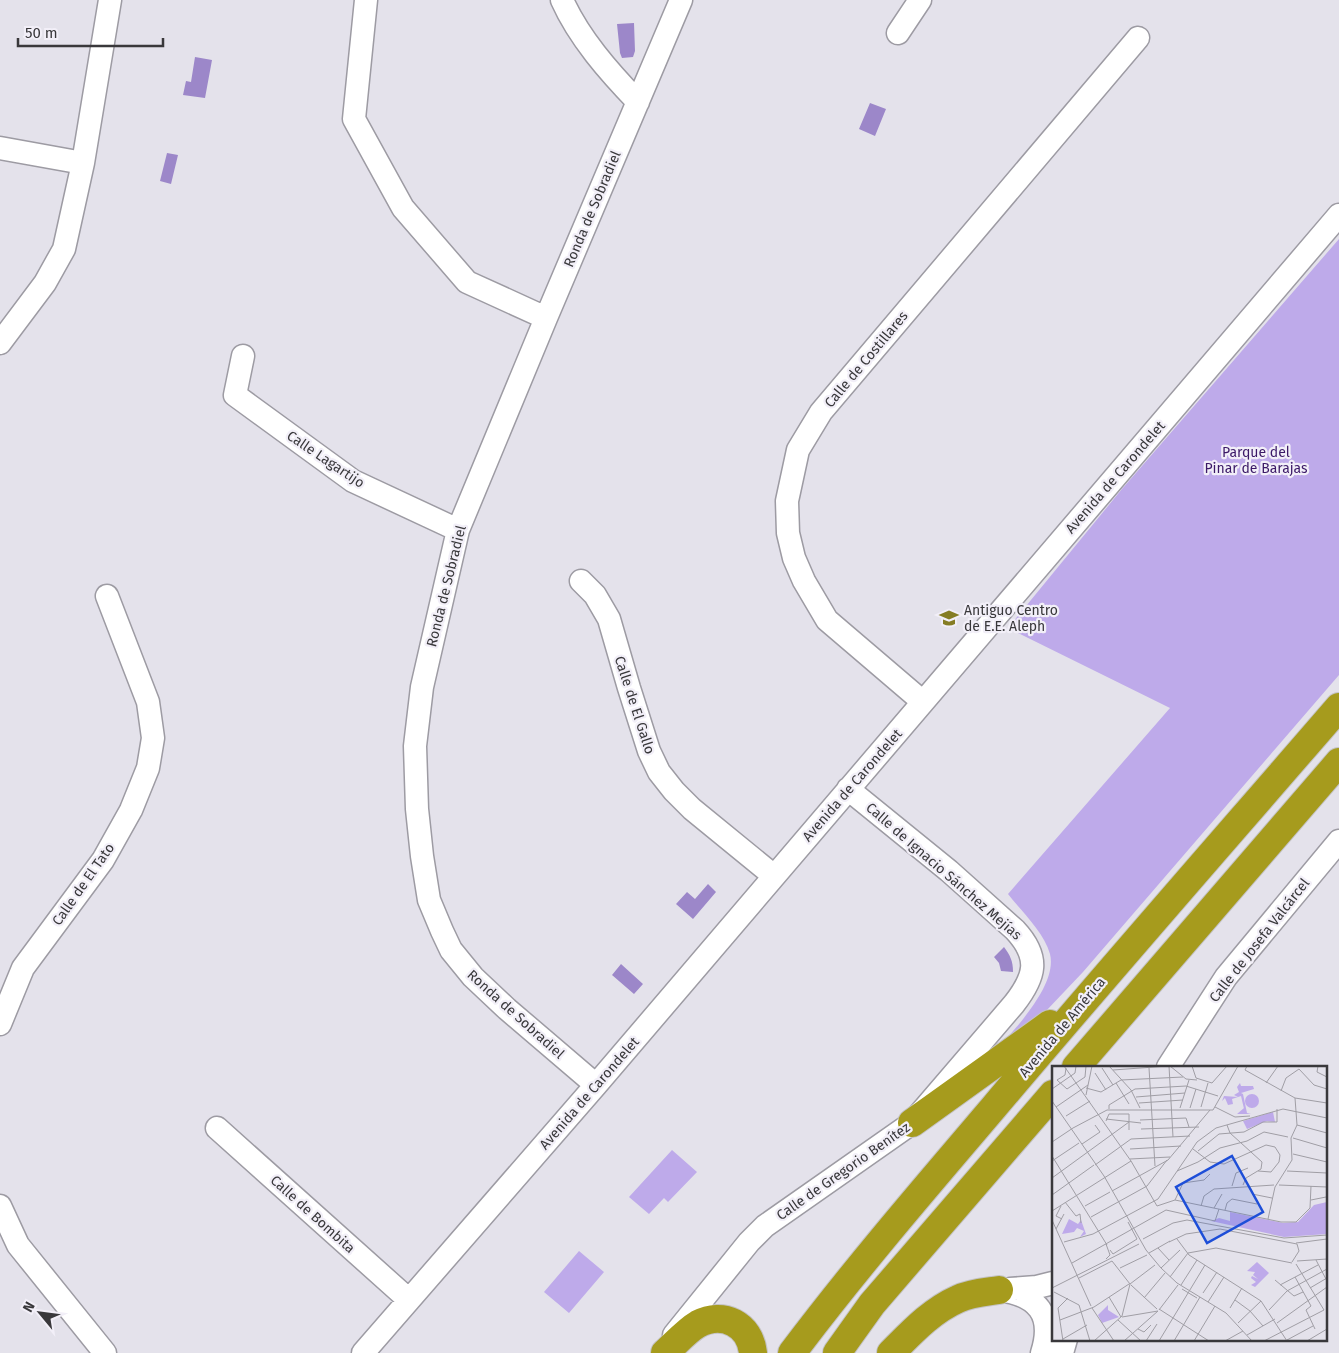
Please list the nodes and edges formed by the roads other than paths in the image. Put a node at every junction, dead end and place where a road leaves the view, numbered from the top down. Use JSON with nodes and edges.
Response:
{"nodes":[{"id":1,"x":110,"y":0,"type":"edge"},
{"id":2,"x":366,"y":0,"type":"edge"},
{"id":3,"x":562,"y":0,"type":"edge"},
{"id":4,"x":681,"y":0,"type":"edge"},
{"id":5,"x":920,"y":0,"type":"edge"},
{"id":6,"x":898,"y":33,"type":"dead end"},
{"id":7,"x":1138,"y":38,"type":"dead end"},
{"id":8,"x":638,"y":102,"type":"junction"},
{"id":9,"x":0,"y":148,"type":"edge"},
{"id":10,"x":83,"y":163,"type":"junction"},
{"id":11,"x":1339,"y":215,"type":"edge"},
{"id":12,"x":546,"y":318,"type":"junction"},
{"id":13,"x":0,"y":343,"type":"edge"},
{"id":14,"x":243,"y":356,"type":"dead end"},
{"id":15,"x":458,"y":530,"type":"junction"},
{"id":16,"x":581,"y":581,"type":"dead end"},
{"id":17,"x":107,"y":596,"type":"dead end"},
{"id":18,"x":923,"y":702,"type":"junction"},
{"id":19,"x":1339,"y":707,"type":"edge"},
{"id":20,"x":1339,"y":762,"type":"edge"},
{"id":21,"x":848,"y":789,"type":"junction"},
{"id":22,"x":1339,"y":841,"type":"edge"},
{"id":23,"x":774,"y":876,"type":"junction"},
{"id":24,"x":1032,"y":959,"type":"joint"},
{"id":25,"x":1096,"y":987,"type":"junction"},
{"id":26,"x":0,"y":1024,"type":"edge"},
{"id":27,"x":1077,"y":1066,"type":"edge"},
{"id":28,"x":1169,"y":1066,"type":"edge"},
{"id":29,"x":596,"y":1085,"type":"junction"},
{"id":30,"x":1052,"y":1095,"type":"edge"},
{"id":31,"x":912,"y":1124,"type":"junction"},
{"id":32,"x":217,"y":1128,"type":"dead end"},
{"id":33,"x":0,"y":1206,"type":"edge"},
{"id":34,"x":1052,"y":1283,"type":"edge"},
{"id":35,"x":1000,"y":1290,"type":"junction"},
{"id":36,"x":409,"y":1300,"type":"junction"},
{"id":37,"x":1066,"y":1340,"type":"edge"},
{"id":38,"x":105,"y":1353,"type":"edge"},
{"id":39,"x":363,"y":1353,"type":"edge"},
{"id":40,"x":660,"y":1353,"type":"edge"},
{"id":41,"x":665,"y":1353,"type":"edge"},
{"id":42,"x":753,"y":1353,"type":"edge"},
{"id":43,"x":792,"y":1353,"type":"edge"},
{"id":44,"x":837,"y":1353,"type":"edge"},
{"id":45,"x":891,"y":1353,"type":"edge"},
{"id":46,"x":1042,"y":1353,"type":"edge"},
{"id":47,"x":1062,"y":1353,"type":"edge"}],
"edges":[{"from":1,"to":10,"type":"street"},
{"from":2,"to":12,"type":"street"},
{"from":3,"to":8,"type":"street"},
{"from":4,"to":8,"type":"street","name":"Ronda de Sobradiel"},
{"from":5,"to":6,"type":"street"},
{"from":7,"to":18,"type":"street","name":"Calle de Costillares"},
{"from":8,"to":12,"type":"street","name":"Ronda de Sobradiel"},
{"from":9,"to":10,"type":"street"},
{"from":10,"to":13,"type":"street"},
{"from":11,"to":18,"type":"street","name":"Avenida de Carondelet"},
{"from":12,"to":15,"type":"street","name":"Ronda de Sobradiel"},
{"from":14,"to":15,"type":"street","name":"Calle Lagartijo"},
{"from":15,"to":29,"type":"street","name":"Ronda de Sobradiel"},
{"from":16,"to":23,"type":"street","name":"Calle de El Gallo"},
{"from":17,"to":26,"type":"street","name":"Calle de El Tato"},
{"from":18,"to":21,"type":"street","name":"Avenida de Carondelet"},
{"from":19,"to":25,"type":"highway","name":"Avenida de América"},
{"from":20,"to":27,"type":"highway"},
{"from":21,"to":23,"type":"street","name":"Avenida de Carondelet"},
{"from":21,"to":24,"type":"street","name":"Calle de Ignacio Sánchez Mejías"},
{"from":22,"to":28,"type":"street","name":"Calle de Josefa Valcárcel"},
{"from":23,"to":29,"type":"street","name":"Avenida de Carondelet"},
{"from":24,"to":31,"type":"street","name":"Calle de Gregorio Benítez"},
{"from":25,"to":31,"type":"highway"},
{"from":25,"to":43,"type":"highway","name":"Avenida de América"},
{"from":29,"to":36,"type":"street","name":"Avenida de Carondelet"},
{"from":30,"to":44,"type":"highway"},
{"from":31,"to":40,"type":"street","name":"Calle de Gregorio Benítez"},
{"from":32,"to":36,"type":"street","name":"Calle de Bombita"},
{"from":33,"to":38,"type":"street"},
{"from":34,"to":35,"type":"street"},
{"from":35,"to":45,"type":"highway"},
{"from":35,"to":46,"type":"street"},
{"from":36,"to":39,"type":"street","name":"Avenida de Carondelet"},
{"from":37,"to":47,"type":"street"},
{"from":41,"to":42,"type":"highway"}]}
